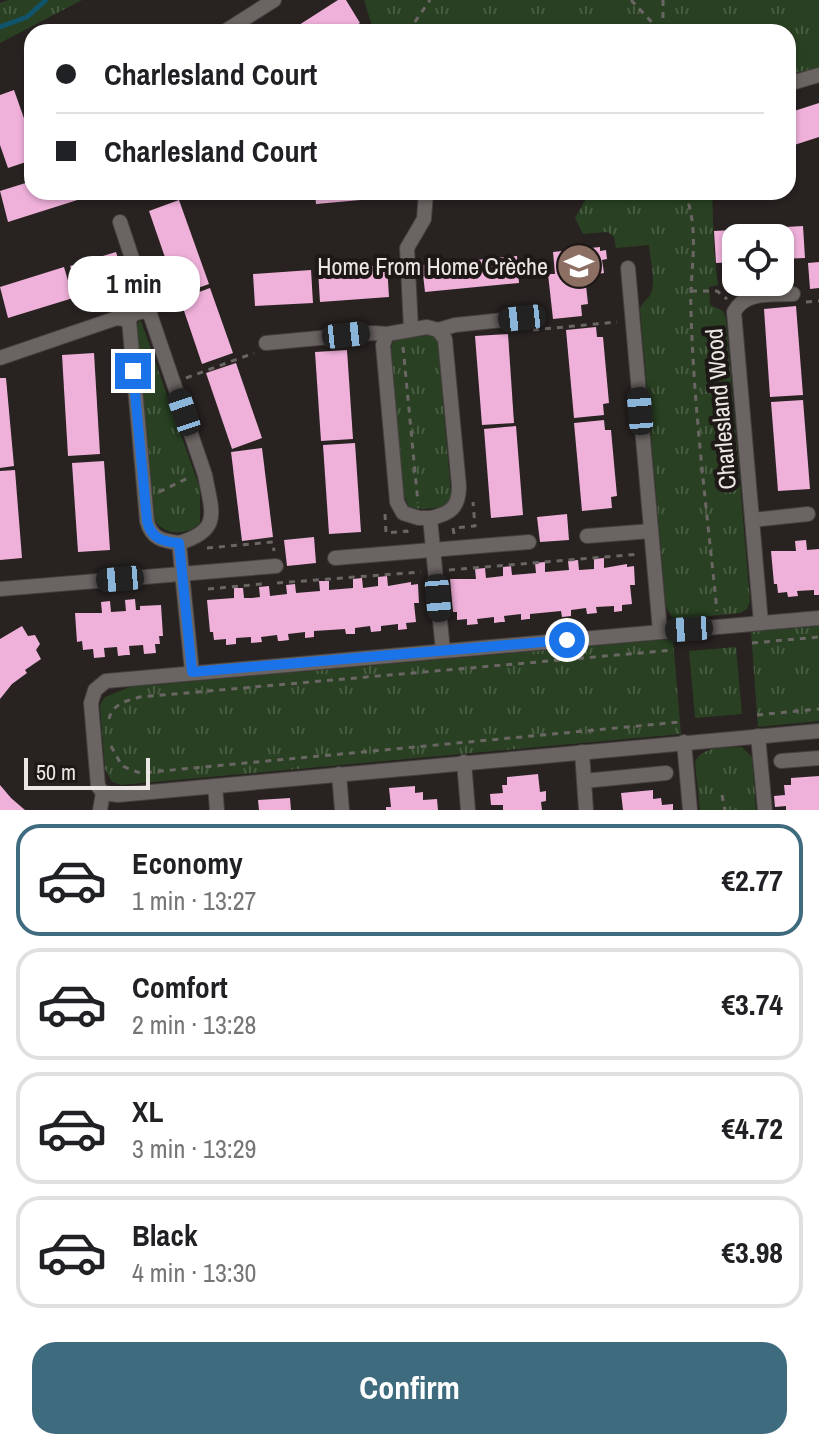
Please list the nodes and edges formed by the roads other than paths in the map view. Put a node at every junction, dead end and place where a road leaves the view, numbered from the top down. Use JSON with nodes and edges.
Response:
{"nodes":[{"id":1,"x":274,"y":0,"type":"edge"},
{"id":2,"x":252,"y":6,"type":"edge"},
{"id":3,"x":233,"y":24,"type":"edge"},
{"id":4,"x":819,"y":75,"type":"edge"},
{"id":5,"x":796,"y":82,"type":"edge"},
{"id":6,"x":425,"y":200,"type":"edge"},
{"id":7,"x":120,"y":222,"type":"dead end"},
{"id":8,"x":628,"y":268,"type":"dead end"},
{"id":9,"x":757,"y":296,"type":"edge"},
{"id":10,"x":143,"y":311,"type":"junction"},
{"id":11,"x":522,"y":318,"type":"dead end"},
{"id":12,"x":129,"y":320,"type":"junction"},
{"id":13,"x":411,"y":329,"type":"junction"},
{"id":14,"x":438,"y":330,"type":"junction"},
{"id":15,"x":387,"y":334,"type":"junction"},
{"id":16,"x":266,"y":343,"type":"dead end"},
{"id":17,"x":0,"y":358,"type":"edge"},
{"id":18,"x":808,"y":514,"type":"dead end"},
{"id":19,"x":424,"y":518,"type":"junction"},
{"id":20,"x":752,"y":520,"type":"junction"},
{"id":21,"x":651,"y":531,"type":"junction"},
{"id":22,"x":587,"y":536,"type":"dead end"},
{"id":23,"x":529,"y":542,"type":"dead end"},
{"id":24,"x":179,"y":543,"type":"junction"},
{"id":25,"x":433,"y":550,"type":"junction"},
{"id":26,"x":335,"y":558,"type":"dead end"},
{"id":27,"x":276,"y":566,"type":"dead end"},
{"id":28,"x":183,"y":574,"type":"junction"},
{"id":29,"x":0,"y":589,"type":"edge"},
{"id":30,"x":819,"y":618,"type":"edge"},
{"id":31,"x":761,"y":623,"type":"junction"},
{"id":32,"x":660,"y":631,"type":"junction"},
{"id":33,"x":443,"y":651,"type":"junction"},
{"id":34,"x":192,"y":672,"type":"junction"},
{"id":35,"x":819,"y":731,"type":"edge"},
{"id":36,"x":758,"y":736,"type":"junction"},
{"id":37,"x":684,"y":742,"type":"junction"},
{"id":38,"x":582,"y":752,"type":"junction"},
{"id":39,"x":819,"y":758,"type":"edge"},
{"id":40,"x":781,"y":761,"type":"dead end"},
{"id":41,"x":464,"y":762,"type":"junction"},
{"id":42,"x":666,"y":773,"type":"dead end"},
{"id":43,"x":339,"y":774,"type":"junction"},
{"id":44,"x":584,"y":781,"type":"junction"},
{"id":45,"x":215,"y":786,"type":"junction"},
{"id":46,"x":103,"y":793,"type":"junction"},
{"id":47,"x":100,"y":810,"type":"edge"},
{"id":48,"x":217,"y":810,"type":"edge"},
{"id":49,"x":342,"y":810,"type":"edge"},
{"id":50,"x":468,"y":810,"type":"edge"},
{"id":51,"x":586,"y":810,"type":"edge"},
{"id":52,"x":690,"y":810,"type":"edge"},
{"id":53,"x":765,"y":810,"type":"edge"}],
"edges":[{"from":1,"to":2,"type":"street"},
{"from":2,"to":3,"type":"street"},
{"from":4,"to":5,"type":"street"},
{"from":6,"to":13,"type":"street"},
{"from":7,"to":10,"type":"street"},
{"from":8,"to":21,"type":"street"},
{"from":9,"to":20,"type":"street","name":"Charlesland Wood"},
{"from":10,"to":12,"type":"street"},
{"from":10,"to":24,"type":"street"},
{"from":11,"to":14,"type":"street"},
{"from":12,"to":17,"type":"street"},
{"from":12,"to":24,"type":"street"},
{"from":13,"to":14,"type":"street"},
{"from":13,"to":15,"type":"street"},
{"from":14,"to":19,"type":"street"},
{"from":15,"to":16,"type":"street"},
{"from":15,"to":19,"type":"street"},
{"from":18,"to":20,"type":"street","name":"Charlesland Wood"},
{"from":19,"to":25,"type":"street"},
{"from":20,"to":31,"type":"street","name":"Charlesland Wood"},
{"from":21,"to":22,"type":"street"},
{"from":21,"to":32,"type":"street"},
{"from":23,"to":25,"type":"street"},
{"from":24,"to":28,"type":"street"},
{"from":25,"to":26,"type":"street"},
{"from":25,"to":33,"type":"street"},
{"from":27,"to":28,"type":"street"},
{"from":28,"to":29,"type":"street"},
{"from":28,"to":34,"type":"street"},
{"from":30,"to":31,"type":"street"},
{"from":31,"to":32,"type":"street"},
{"from":32,"to":33,"type":"street"},
{"from":33,"to":34,"type":"street"},
{"from":34,"to":46,"type":"street"},
{"from":35,"to":36,"type":"street"},
{"from":36,"to":37,"type":"street"},
{"from":36,"to":53,"type":"street"},
{"from":37,"to":38,"type":"street"},
{"from":37,"to":52,"type":"street"},
{"from":38,"to":41,"type":"street"},
{"from":38,"to":44,"type":"street"},
{"from":39,"to":40,"type":"street"},
{"from":41,"to":43,"type":"street"},
{"from":41,"to":50,"type":"street"},
{"from":42,"to":44,"type":"street"},
{"from":43,"to":45,"type":"street"},
{"from":43,"to":49,"type":"street"},
{"from":44,"to":51,"type":"street"},
{"from":45,"to":46,"type":"street"},
{"from":45,"to":48,"type":"street"},
{"from":46,"to":47,"type":"street"}]}
